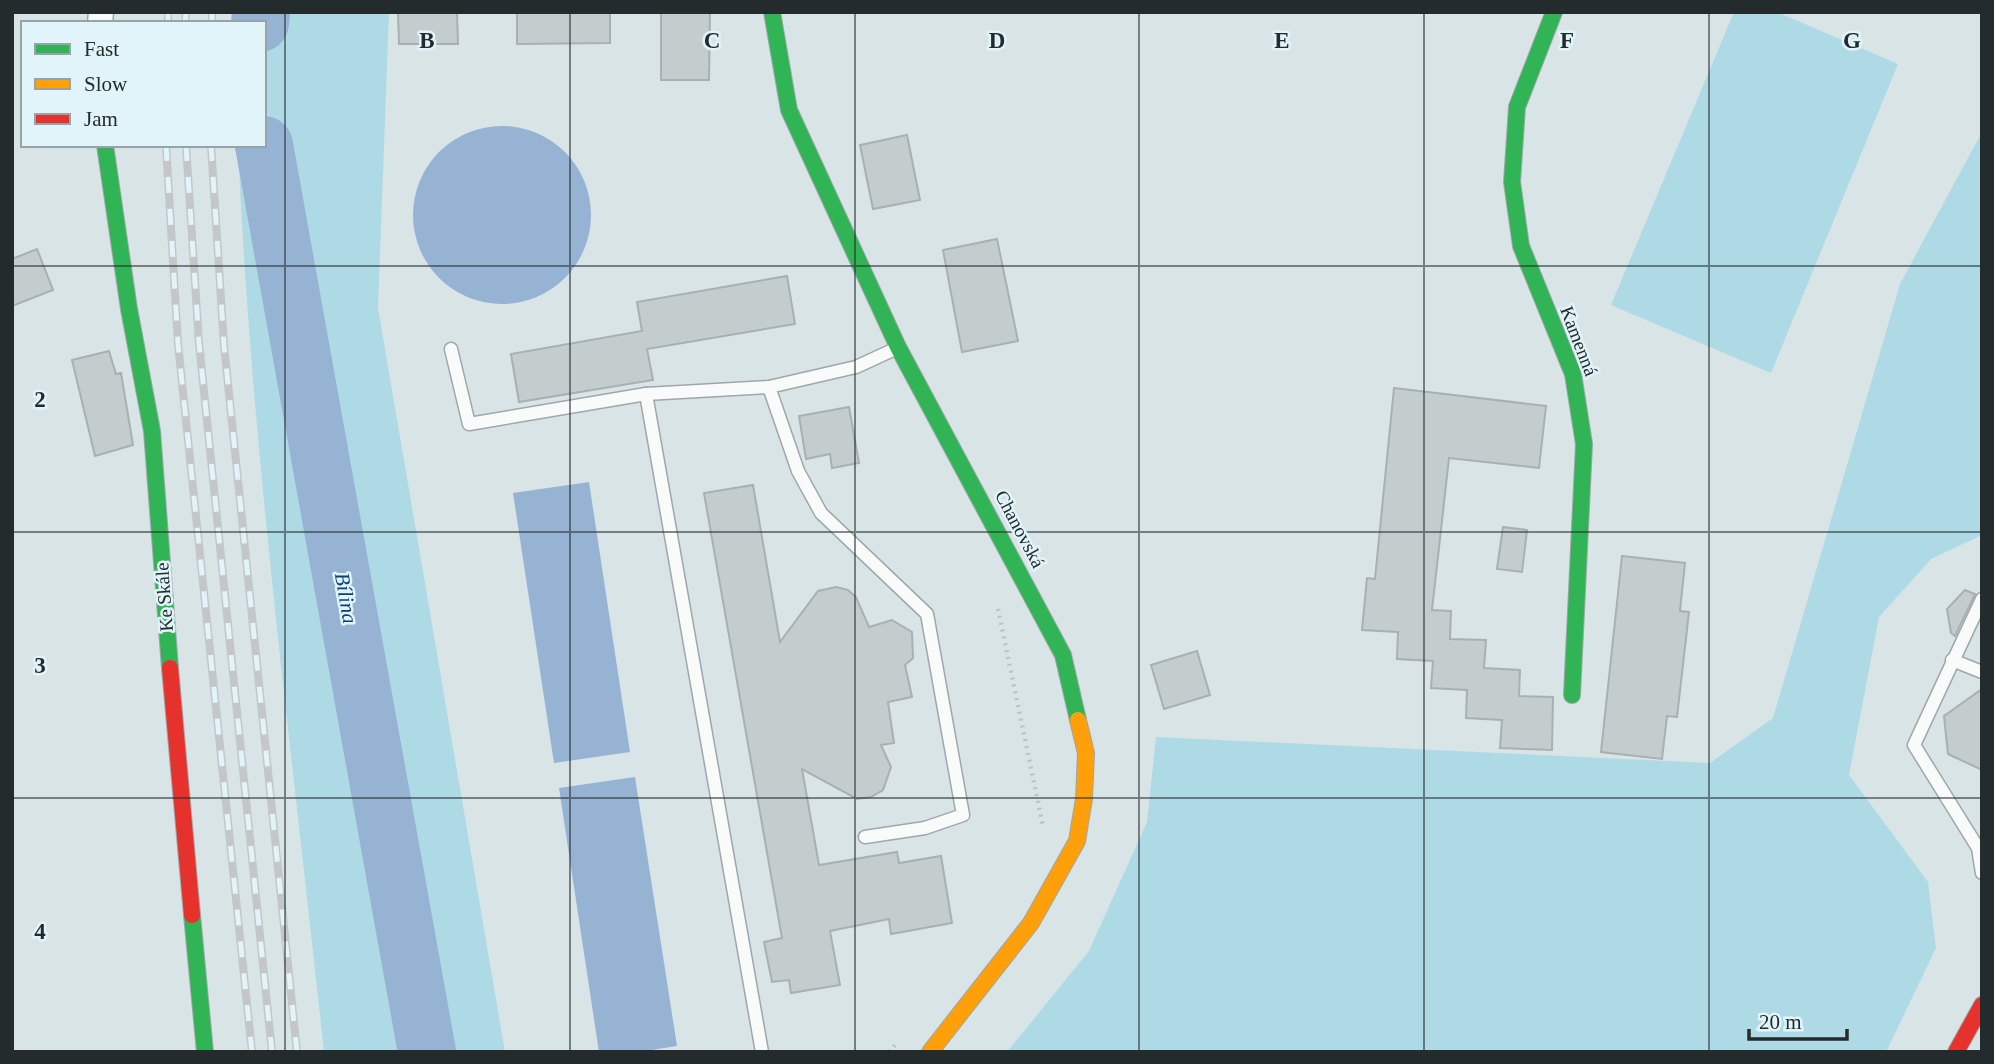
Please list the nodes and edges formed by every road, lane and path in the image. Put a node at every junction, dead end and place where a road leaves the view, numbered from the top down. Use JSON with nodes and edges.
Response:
{"nodes":[{"id":1,"x":772,"y":12,"type":"edge"},
{"id":2,"x":1554,"y":12,"type":"edge"},
{"id":3,"x":105,"y":147,"type":"edge"},
{"id":4,"x":898,"y":347,"type":"junction"},
{"id":5,"x":451,"y":349,"type":"dead end"},
{"id":6,"x":769,"y":387,"type":"junction"},
{"id":7,"x":646,"y":394,"type":"junction"},
{"id":8,"x":1982,"y":599,"type":"edge"},
{"id":9,"x":997,"y":604,"type":"dead end"},
{"id":10,"x":1952,"y":660,"type":"junction"},
{"id":11,"x":1982,"y":672,"type":"edge"},
{"id":12,"x":1572,"y":695,"type":"dead end"},
{"id":13,"x":1044,"y":831,"type":"dead end"},
{"id":14,"x":865,"y":837,"type":"dead end"},
{"id":15,"x":1980,"y":845,"type":"edge"},
{"id":16,"x":1982,"y":873,"type":"edge"},
{"id":17,"x":1982,"y":1005,"type":"edge"},
{"id":18,"x":905,"y":1035,"type":"dead end"},
{"id":19,"x":205,"y":1052,"type":"edge"},
{"id":20,"x":762,"y":1052,"type":"edge"},
{"id":21,"x":889,"y":1052,"type":"edge"},
{"id":22,"x":930,"y":1052,"type":"edge"},
{"id":23,"x":1956,"y":1052,"type":"edge"}],
"edges":[{"from":1,"to":4,"type":"main road","name":"Chanovská"},
{"from":2,"to":12,"type":"main road","name":"Kamenná"},
{"from":3,"to":19,"type":"main road","name":"Ke Skále"},
{"from":4,"to":6,"type":"lane"},
{"from":4,"to":22,"type":"main road","name":"Chanovská"},
{"from":5,"to":7,"type":"lane"},
{"from":6,"to":7,"type":"lane"},
{"from":6,"to":14,"type":"lane"},
{"from":7,"to":20,"type":"lane"},
{"from":8,"to":10,"type":"lane"},
{"from":9,"to":13,"type":"path"},
{"from":10,"to":11,"type":"lane"},
{"from":10,"to":15,"type":"lane"},
{"from":15,"to":16,"type":"lane"},
{"from":17,"to":23,"type":"main road"},
{"from":18,"to":21,"type":"path"}]}
